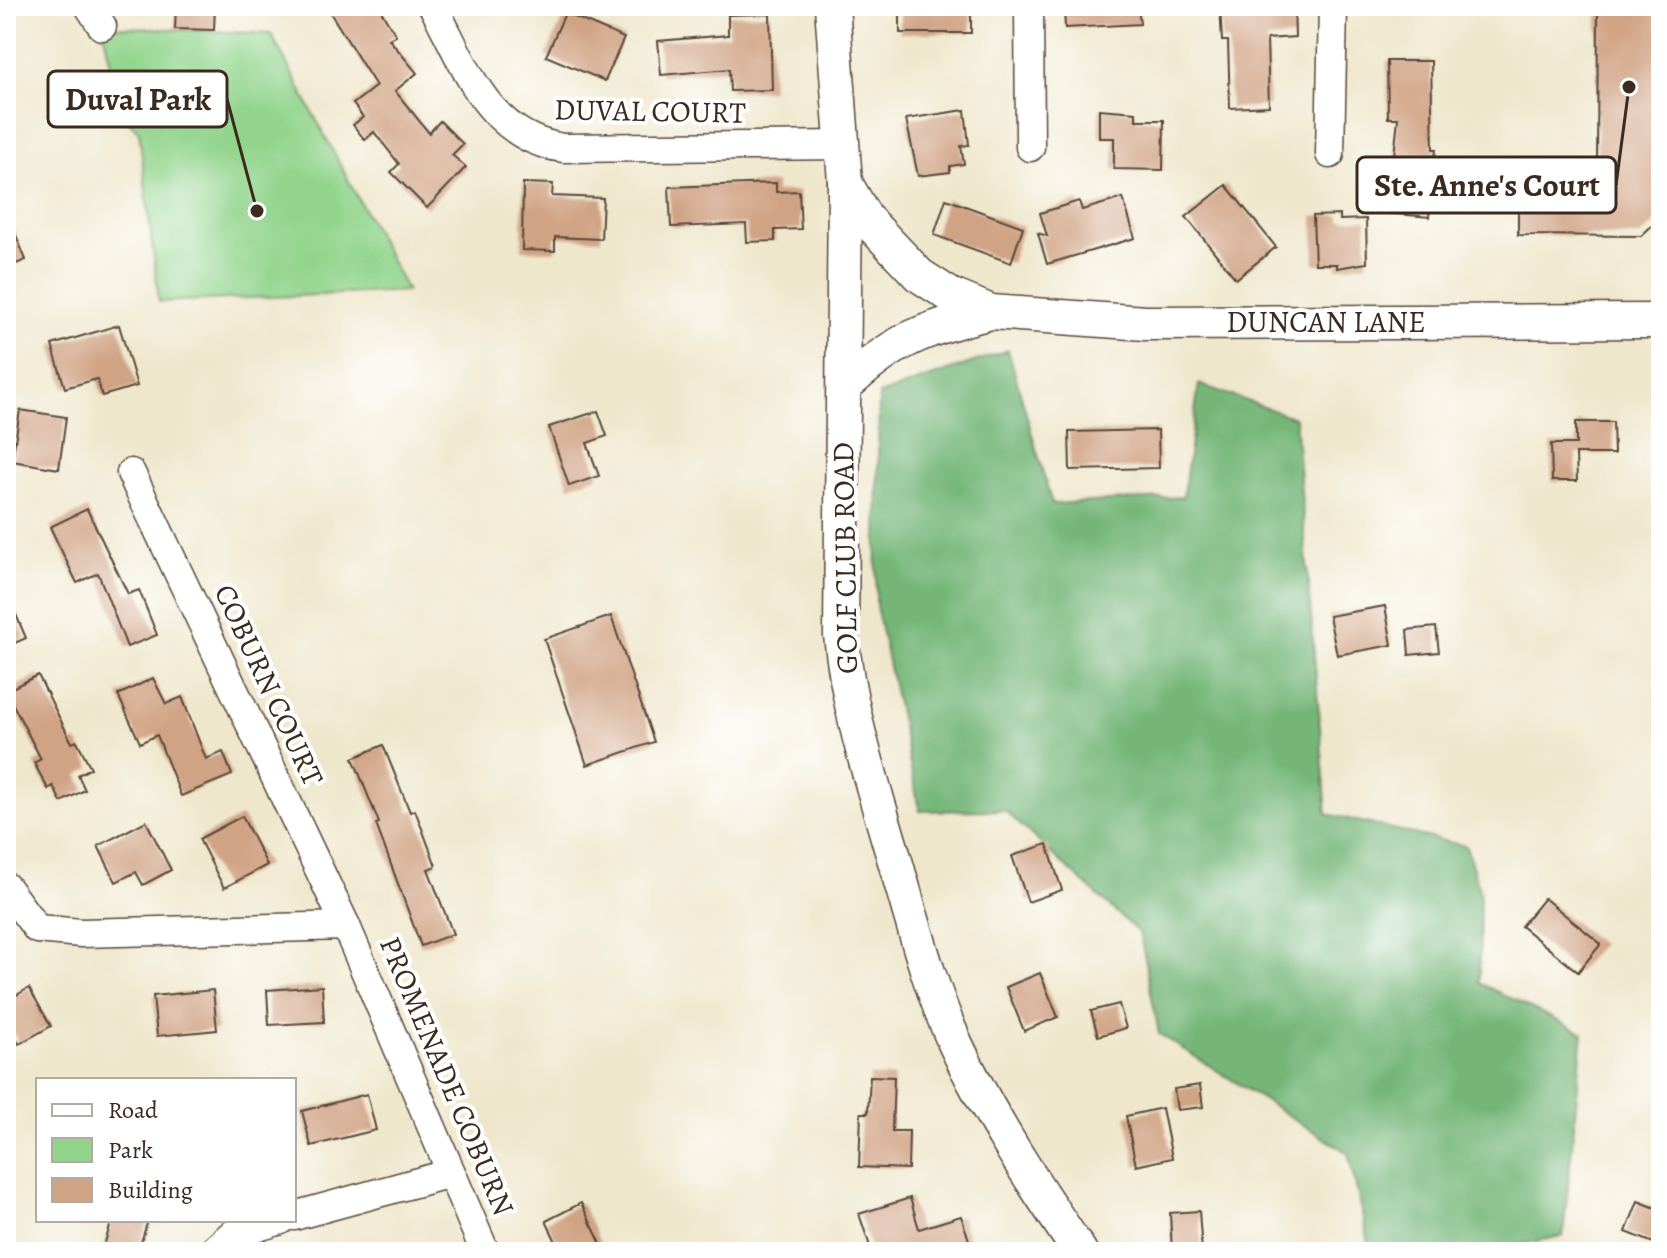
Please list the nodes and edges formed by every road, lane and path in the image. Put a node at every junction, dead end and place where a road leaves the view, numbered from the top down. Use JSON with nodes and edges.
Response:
{"nodes":[{"id":1,"x":433,"y":6,"type":"edge"},
{"id":2,"x":832,"y":6,"type":"edge"},
{"id":3,"x":1029,"y":6,"type":"edge"},
{"id":4,"x":1333,"y":6,"type":"edge"},
{"id":5,"x":843,"y":145,"type":"junction"},
{"id":6,"x":1030,"y":147,"type":"dead end"},
{"id":7,"x":1330,"y":154,"type":"dead end"},
{"id":8,"x":845,"y":182,"type":"junction"},
{"id":9,"x":991,"y":312,"type":"junction"},
{"id":10,"x":1661,"y":321,"type":"edge"},
{"id":11,"x":844,"y":387,"type":"junction"},
{"id":12,"x":131,"y":473,"type":"dead end"},
{"id":13,"x":6,"y":887,"type":"edge"},
{"id":14,"x":346,"y":926,"type":"junction"},
{"id":15,"x":451,"y":1173,"type":"junction"},
{"id":16,"x":296,"y":1215,"type":"edge"},
{"id":17,"x":274,"y":1222,"type":"edge"},
{"id":18,"x":212,"y":1252,"type":"edge"},
{"id":19,"x":485,"y":1252,"type":"edge"},
{"id":20,"x":1080,"y":1252,"type":"edge"}],
"edges":[{"from":1,"to":5,"type":"street","name":"DUVAL COURT"},
{"from":2,"to":5,"type":"street","name":"GOLF CLUB ROAD"},
{"from":3,"to":6,"type":"street"},
{"from":4,"to":7,"type":"street"},
{"from":5,"to":8,"type":"street","name":"GOLF CLUB ROAD"},
{"from":8,"to":9,"type":"street"},
{"from":8,"to":11,"type":"street","name":"GOLF CLUB ROAD"},
{"from":9,"to":10,"type":"street","name":"DUNCAN LANE"},
{"from":9,"to":11,"type":"street"},
{"from":11,"to":20,"type":"street","name":"GOLF CLUB ROAD"},
{"from":12,"to":14,"type":"street","name":"COBURN COURT"},
{"from":13,"to":14,"type":"street"},
{"from":14,"to":15,"type":"street","name":"PROMENADE COBURN"},
{"from":15,"to":16,"type":"street"},
{"from":15,"to":19,"type":"street","name":"PROMENADE COBURN"},
{"from":17,"to":18,"type":"street"}]}
